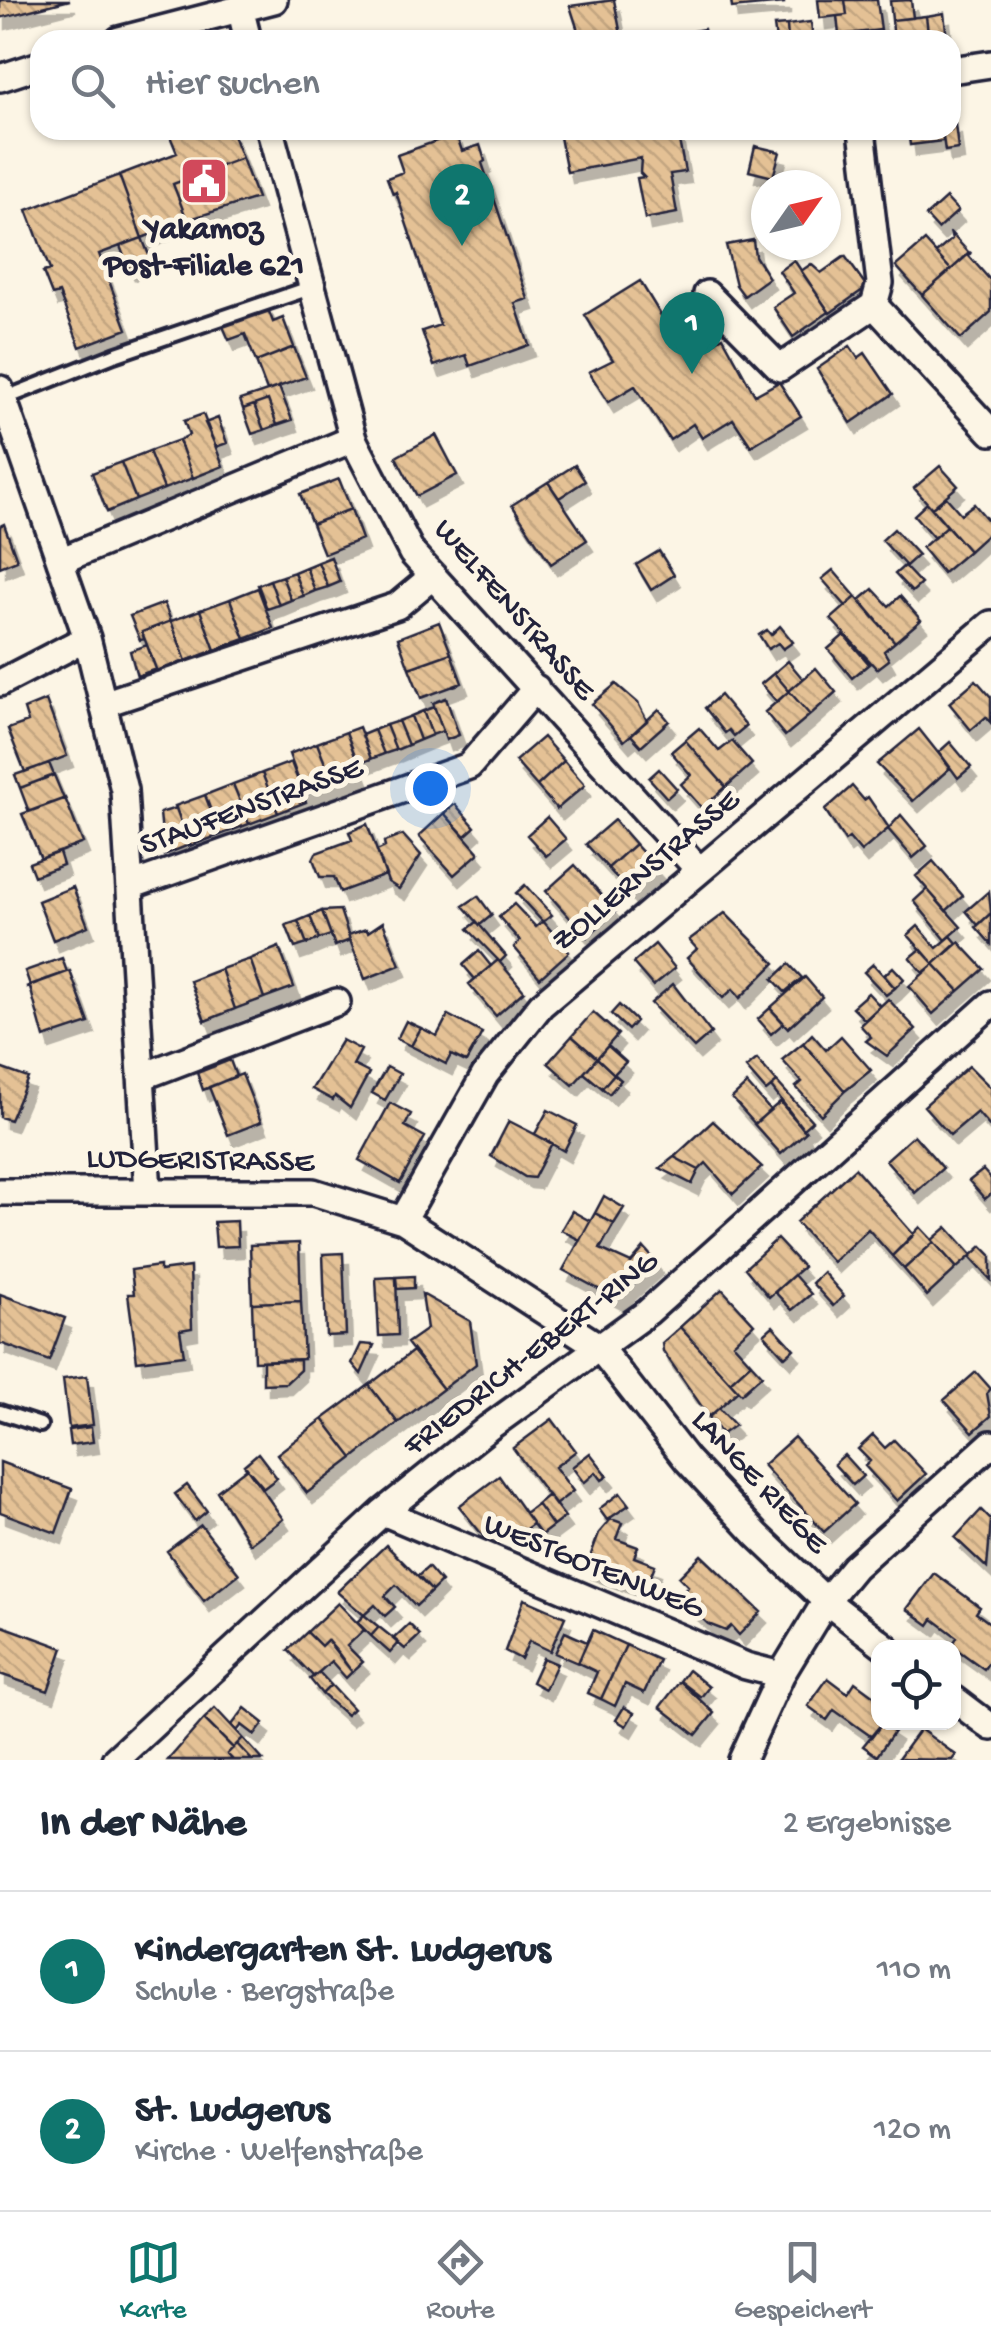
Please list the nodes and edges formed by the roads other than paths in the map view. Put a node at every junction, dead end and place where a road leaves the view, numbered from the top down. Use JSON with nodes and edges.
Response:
{"nodes":[{"id":1,"x":274,"y":0,"type":"edge"},
{"id":2,"x":240,"y":8,"type":"junction"},
{"id":3,"x":157,"y":30,"type":"edge"},
{"id":4,"x":246,"y":30,"type":"edge"},
{"id":5,"x":991,"y":64,"type":"edge"},
{"id":6,"x":30,"y":68,"type":"edge"},
{"id":7,"x":961,"y":68,"type":"edge"},
{"id":8,"x":0,"y":78,"type":"edge"},
{"id":9,"x":273,"y":140,"type":"edge"},
{"id":10,"x":863,"y":140,"type":"edge"},
{"id":11,"x":310,"y":288,"type":"junction"},
{"id":12,"x":706,"y":294,"type":"dead end"},
{"id":13,"x":874,"y":305,"type":"junction"},
{"id":14,"x":2,"y":394,"type":"edge"},
{"id":15,"x":991,"y":432,"type":"edge"},
{"id":16,"x":353,"y":439,"type":"junction"},
{"id":17,"x":60,"y":561,"type":"junction"},
{"id":18,"x":433,"y":576,"type":"junction"},
{"id":19,"x":991,"y":624,"type":"edge"},
{"id":20,"x":87,"y":638,"type":"junction"},
{"id":21,"x":0,"y":683,"type":"edge"},
{"id":22,"x":536,"y":688,"type":"junction"},
{"id":23,"x":104,"y":704,"type":"junction"},
{"id":24,"x":699,"y":870,"type":"junction"},
{"id":25,"x":130,"y":886,"type":"junction"},
{"id":26,"x":336,"y":1002,"type":"dead end"},
{"id":27,"x":991,"y":1004,"type":"edge"},
{"id":28,"x":141,"y":1078,"type":"junction"},
{"id":29,"x":0,"y":1192,"type":"edge"},
{"id":30,"x":148,"y":1192,"type":"junction"},
{"id":31,"x":403,"y":1220,"type":"junction"},
{"id":32,"x":598,"y":1346,"type":"junction"},
{"id":33,"x":0,"y":1412,"type":"edge"},
{"id":34,"x":40,"y":1424,"type":"dead end"},
{"id":35,"x":991,"y":1444,"type":"edge"},
{"id":36,"x":383,"y":1512,"type":"junction"},
{"id":37,"x":826,"y":1601,"type":"junction"},
{"id":38,"x":876,"y":1640,"type":"edge"},
{"id":39,"x":782,"y":1676,"type":"junction"},
{"id":40,"x":961,"y":1704,"type":"edge"},
{"id":41,"x":991,"y":1728,"type":"edge"},
{"id":42,"x":115,"y":1760,"type":"edge"},
{"id":43,"x":742,"y":1760,"type":"edge"}],
"edges":[{"from":1,"to":2,"type":"street"},
{"from":2,"to":3,"type":"street"},
{"from":2,"to":4,"type":"street"},
{"from":5,"to":7,"type":"street"},
{"from":6,"to":8,"type":"street"},
{"from":9,"to":11,"type":"street","name":"WELFENSTRASSE"},
{"from":10,"to":13,"type":"street"},
{"from":11,"to":14,"type":"lane"},
{"from":11,"to":16,"type":"street","name":"WELFENSTRASSE"},
{"from":12,"to":13,"type":"street"},
{"from":13,"to":15,"type":"street"},
{"from":14,"to":17,"type":"street","name":"STAUFENSTRASSE"},
{"from":16,"to":17,"type":"street"},
{"from":16,"to":18,"type":"street","name":"WELFENSTRASSE"},
{"from":17,"to":20,"type":"street","name":"STAUFENSTRASSE"},
{"from":18,"to":22,"type":"street","name":"WELFENSTRASSE"},
{"from":18,"to":23,"type":"street"},
{"from":19,"to":24,"type":"street","name":"ZOLLERNSTRASSE"},
{"from":20,"to":21,"type":"street"},
{"from":20,"to":23,"type":"street","name":"STAUFENSTRASSE"},
{"from":22,"to":24,"type":"street","name":"WELFENSTRASSE"},
{"from":22,"to":25,"type":"street","name":"STAUFENSTRASSE"},
{"from":23,"to":25,"type":"street","name":"STAUFENSTRASSE"},
{"from":24,"to":31,"type":"street","name":"ZOLLERNSTRASSE"},
{"from":25,"to":28,"type":"street","name":"STAUFENSTRASSE"},
{"from":26,"to":28,"type":"street"},
{"from":27,"to":32,"type":"street","name":"FRIEDRICH-EBERT-RING"},
{"from":28,"to":30,"type":"street","name":"STAUFENSTRASSE"},
{"from":29,"to":30,"type":"street","name":"LUDGERISTRASSE"},
{"from":30,"to":31,"type":"street","name":"LUDGERISTRASSE"},
{"from":31,"to":32,"type":"street","name":"LUDGERISTRASSE"},
{"from":32,"to":36,"type":"street","name":"FRIEDRICH-EBERT-RING"},
{"from":32,"to":37,"type":"street","name":"LANGE RIEGE"},
{"from":33,"to":34,"type":"lane"},
{"from":35,"to":37,"type":"street"},
{"from":36,"to":39,"type":"street","name":"WESTGOTENWEG"},
{"from":36,"to":42,"type":"street","name":"FRIEDRICH-EBERT-RING"},
{"from":37,"to":38,"type":"street","name":"LANGE RIEGE"},
{"from":37,"to":39,"type":"street"},
{"from":39,"to":43,"type":"street"},
{"from":40,"to":41,"type":"street"}]}
